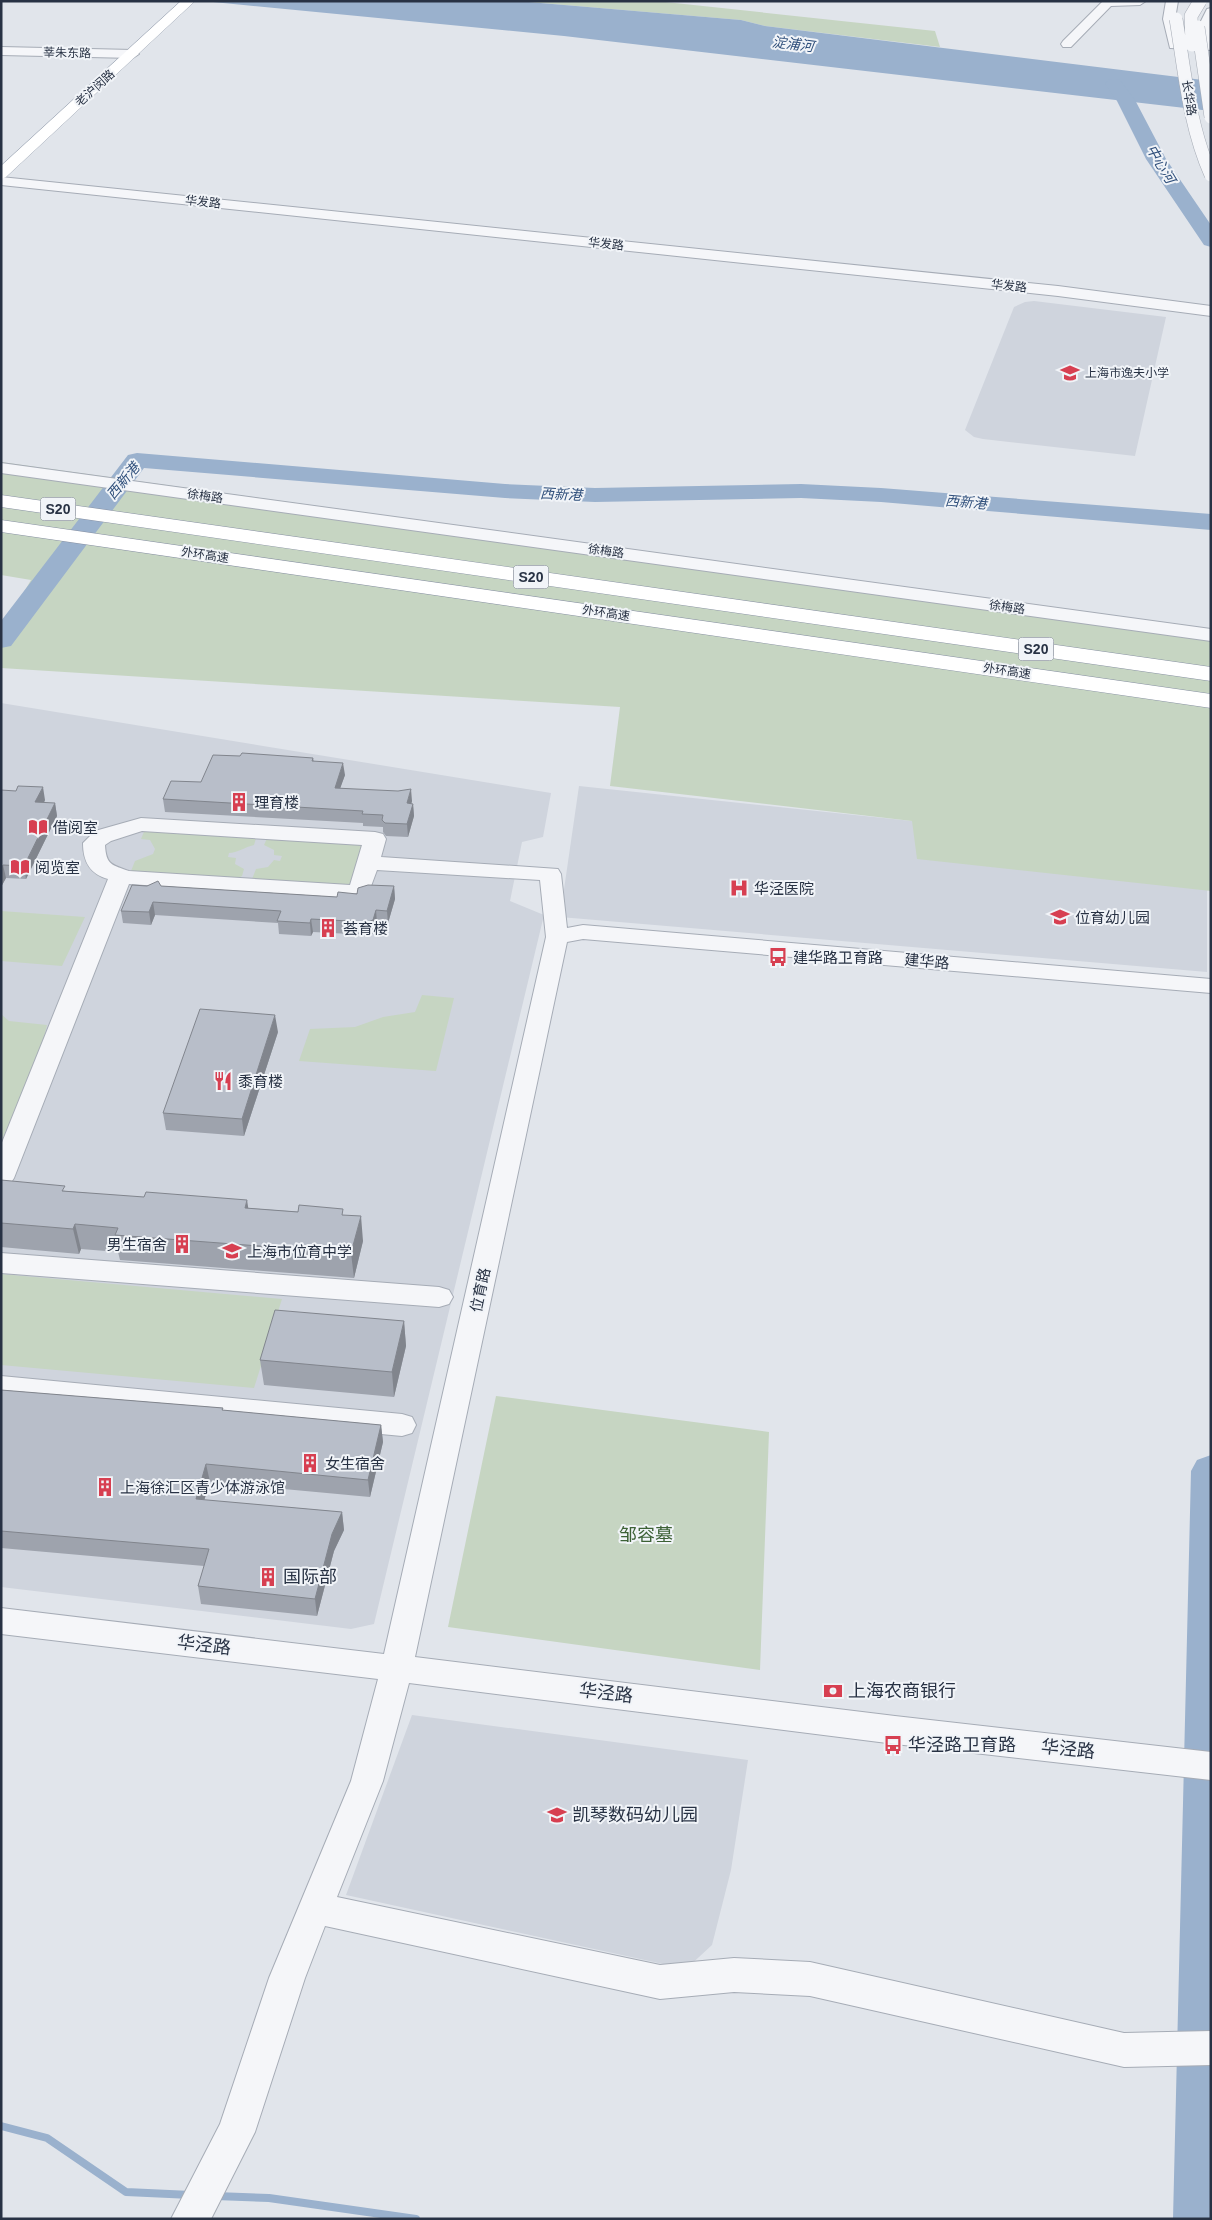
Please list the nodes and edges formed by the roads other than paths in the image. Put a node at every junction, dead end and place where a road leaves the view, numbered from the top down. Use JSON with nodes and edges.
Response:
{"nodes":[{"id":1,"x":1140,"y":1,"type":"edge"},
{"id":2,"x":1172,"y":1,"type":"edge"},
{"id":3,"x":1179,"y":1,"type":"edge"},
{"id":4,"x":1200,"y":1,"type":"edge"},
{"id":5,"x":1104,"y":2,"type":"edge"},
{"id":6,"x":1211,"y":2,"type":"edge"},
{"id":7,"x":186,"y":3,"type":"edge"},
{"id":8,"x":1211,"y":12,"type":"edge"},
{"id":9,"x":1067,"y":44,"type":"dead end"},
{"id":10,"x":1208,"y":49,"type":"edge"},
{"id":11,"x":1,"y":51,"type":"edge"},
{"id":12,"x":132,"y":54,"type":"junction"},
{"id":13,"x":1211,"y":116,"type":"edge"},
{"id":14,"x":1211,"y":148,"type":"edge"},
{"id":15,"x":1,"y":174,"type":"edge"},
{"id":16,"x":1211,"y":175,"type":"edge"},
{"id":17,"x":1,"y":181,"type":"edge"},
{"id":18,"x":1211,"y":311,"type":"edge"},
{"id":19,"x":1,"y":468,"type":"edge"},
{"id":20,"x":1,"y":501,"type":"edge"},
{"id":21,"x":1,"y":526,"type":"edge"},
{"id":22,"x":1205,"y":635,"type":"edge"},
{"id":23,"x":1209,"y":673,"type":"edge"},
{"id":24,"x":1209,"y":701,"type":"edge"},
{"id":25,"x":368,"y":862,"type":"junction"},
{"id":26,"x":121,"y":876,"type":"junction"},
{"id":27,"x":557,"y":937,"type":"junction"},
{"id":28,"x":1209,"y":985,"type":"edge"},
{"id":29,"x":1,"y":1178,"type":"edge"},
{"id":30,"x":1,"y":1263,"type":"edge"},
{"id":31,"x":439,"y":1297,"type":"dead end"},
{"id":32,"x":1,"y":1387,"type":"edge"},
{"id":33,"x":402,"y":1425,"type":"dead end"},
{"id":34,"x":1,"y":1621,"type":"edge"},
{"id":35,"x":397,"y":1668,"type":"junction"},
{"id":36,"x":1211,"y":1766,"type":"edge"},
{"id":37,"x":315,"y":1908,"type":"junction"},
{"id":38,"x":1211,"y":2048,"type":"edge"},
{"id":39,"x":190,"y":2219,"type":"edge"}],
"edges":[{"from":1,"to":5,"type":"street"},
{"from":2,"to":10,"type":"street"},
{"from":3,"to":16,"type":"street","name":"长华路","bridge":true},
{"from":4,"to":14,"type":"street","name":"长华路","bridge":true},
{"from":5,"to":9,"type":"street"},
{"from":6,"to":13,"type":"street","name":"长华路","bridge":true},
{"from":7,"to":12,"type":"main road","name":"老沪闵路"},
{"from":8,"to":10,"type":"street"},
{"from":11,"to":12,"type":"street","name":"莘朱东路"},
{"from":12,"to":15,"type":"main road","name":"老沪闵路"},
{"from":17,"to":18,"type":"street","name":"华发路"},
{"from":19,"to":22,"type":"street","name":"徐梅路"},
{"from":20,"to":23,"type":"main road","name":"外环高速","number":"S20"},
{"from":21,"to":24,"type":"main road","name":"外环高速","number":"S20"},
{"from":25,"to":26,"type":"street"},
{"from":25,"to":26,"type":"street"},
{"from":25,"to":27,"type":"street","name":"位育路"},
{"from":26,"to":29,"type":"street"},
{"from":27,"to":28,"type":"street","name":"建华路"},
{"from":27,"to":35,"type":"street","name":"位育路"},
{"from":30,"to":31,"type":"street"},
{"from":32,"to":33,"type":"street"},
{"from":34,"to":35,"type":"street","name":"华泾路"},
{"from":35,"to":36,"type":"street","name":"华泾路"},
{"from":35,"to":37,"type":"street","name":"位育路"},
{"from":37,"to":38,"type":"street"},
{"from":37,"to":39,"type":"street","name":"位育路"}]}
